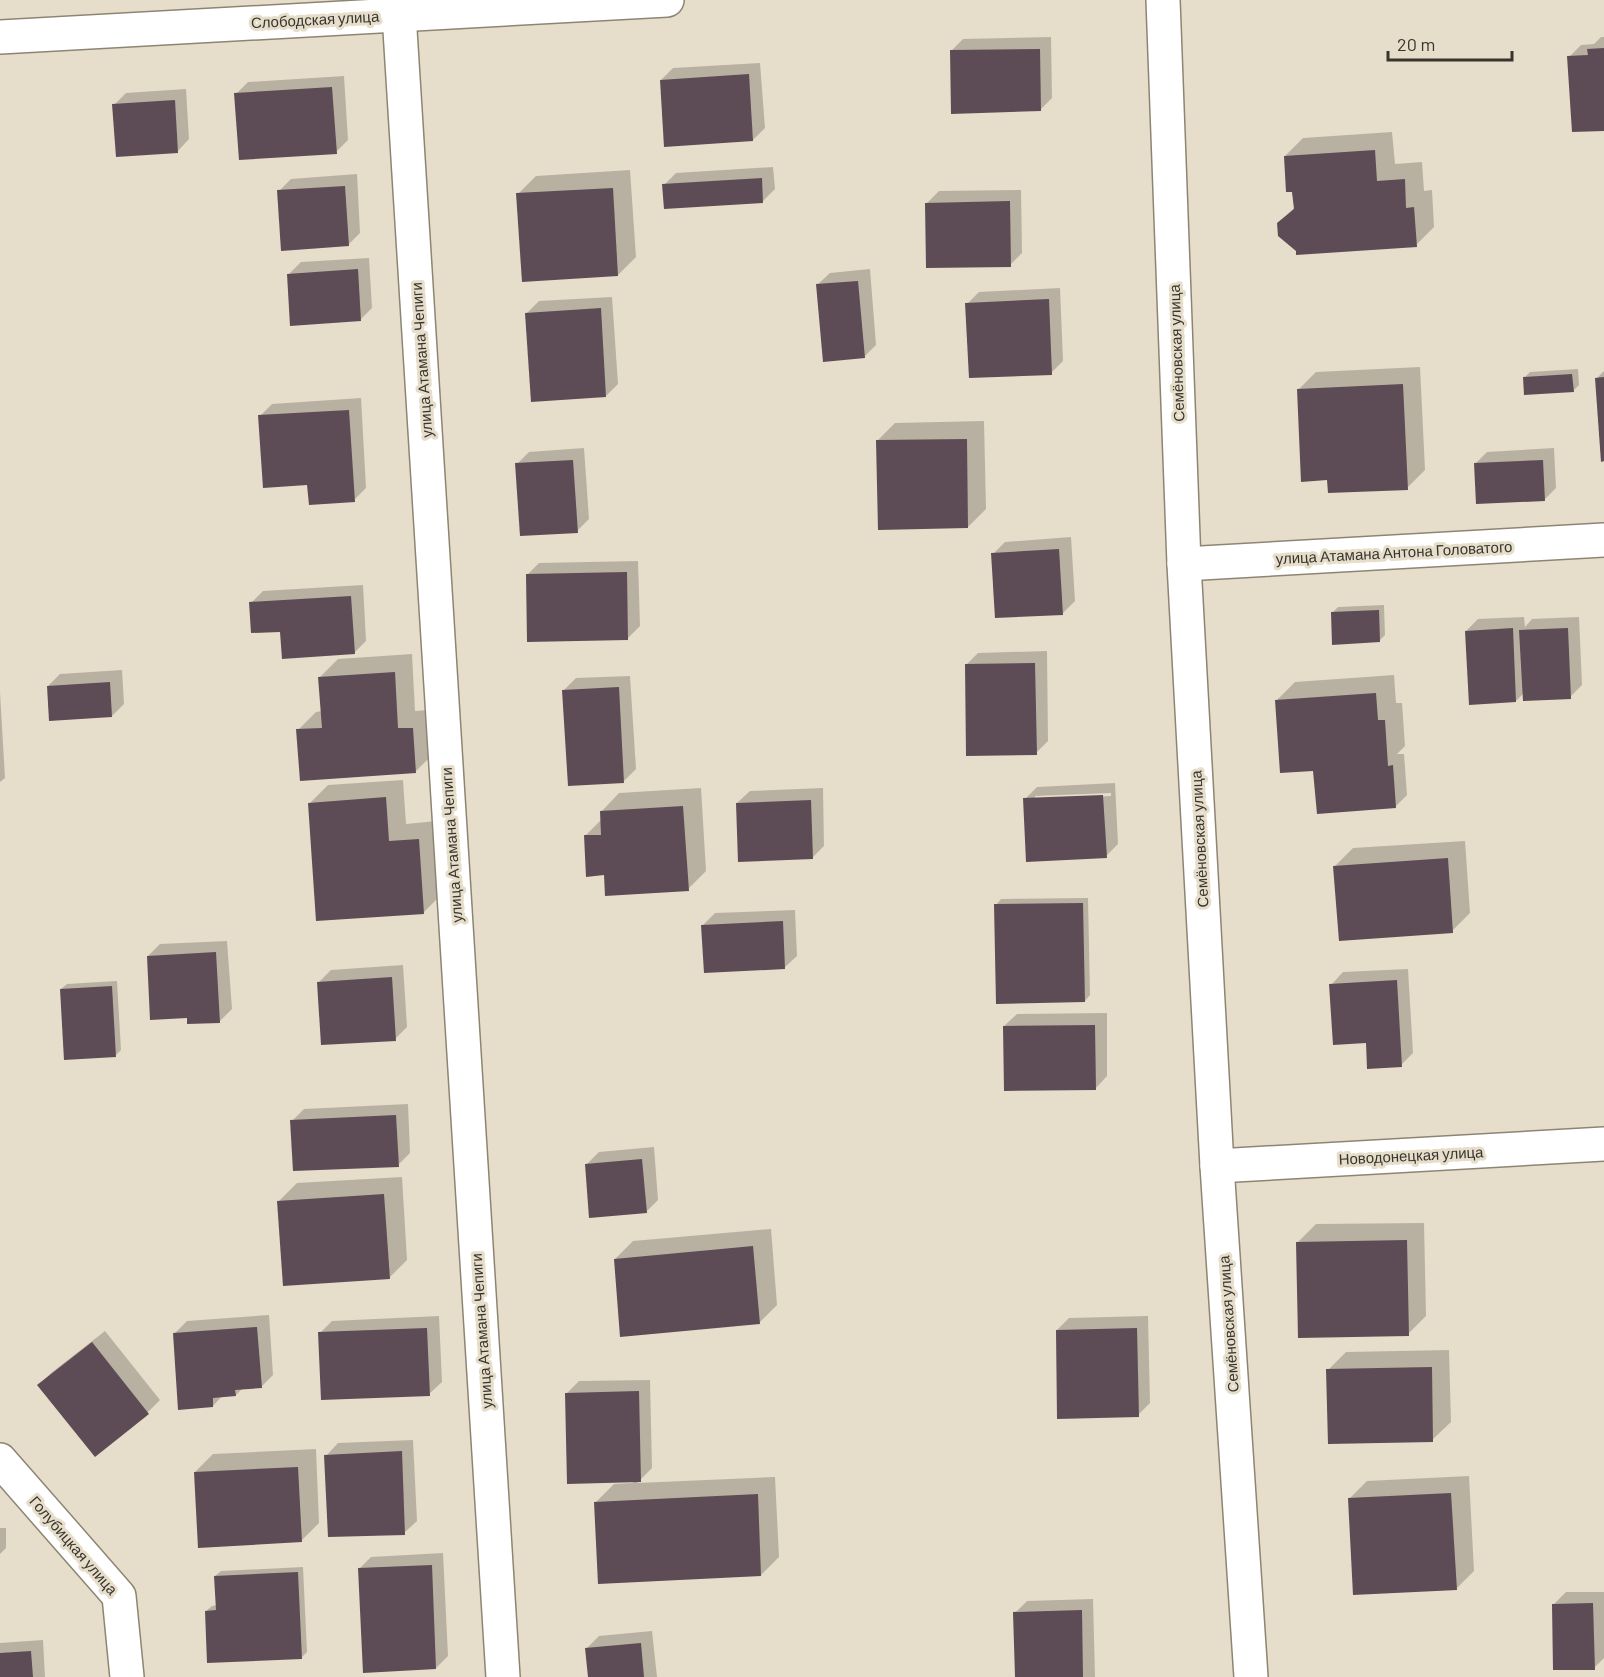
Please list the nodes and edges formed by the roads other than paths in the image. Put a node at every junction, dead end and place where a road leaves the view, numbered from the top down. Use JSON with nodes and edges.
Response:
{"nodes":[{"id":1,"x":667,"y":0,"type":"edge"},
{"id":2,"x":1163,"y":0,"type":"edge"},
{"id":3,"x":399,"y":14,"type":"junction"},
{"id":4,"x":0,"y":37,"type":"edge"},
{"id":5,"x":1604,"y":540,"type":"edge"},
{"id":6,"x":1184,"y":564,"type":"junction"},
{"id":7,"x":1604,"y":1144,"type":"edge"},
{"id":8,"x":1218,"y":1166,"type":"junction"},
{"id":9,"x":0,"y":1460,"type":"edge"},
{"id":10,"x":127,"y":1677,"type":"edge"},
{"id":11,"x":503,"y":1677,"type":"edge"},
{"id":12,"x":1251,"y":1677,"type":"edge"}],
"edges":[{"from":1,"to":3,"type":"street","name":"Слободская улица"},
{"from":2,"to":6,"type":"street","name":"Семёновская улица"},
{"from":3,"to":4,"type":"street","name":"Слободская улица"},
{"from":3,"to":11,"type":"street","name":"улица Атамана Чепиги"},
{"from":5,"to":6,"type":"street","name":"улица Атамана Антона Головатого"},
{"from":6,"to":8,"type":"street","name":"Семёновская улица"},
{"from":7,"to":8,"type":"street","name":"Новодонецкая улица"},
{"from":8,"to":12,"type":"street","name":"Семёновская улица"},
{"from":9,"to":10,"type":"street","name":"Голубицкая улица"}]}
